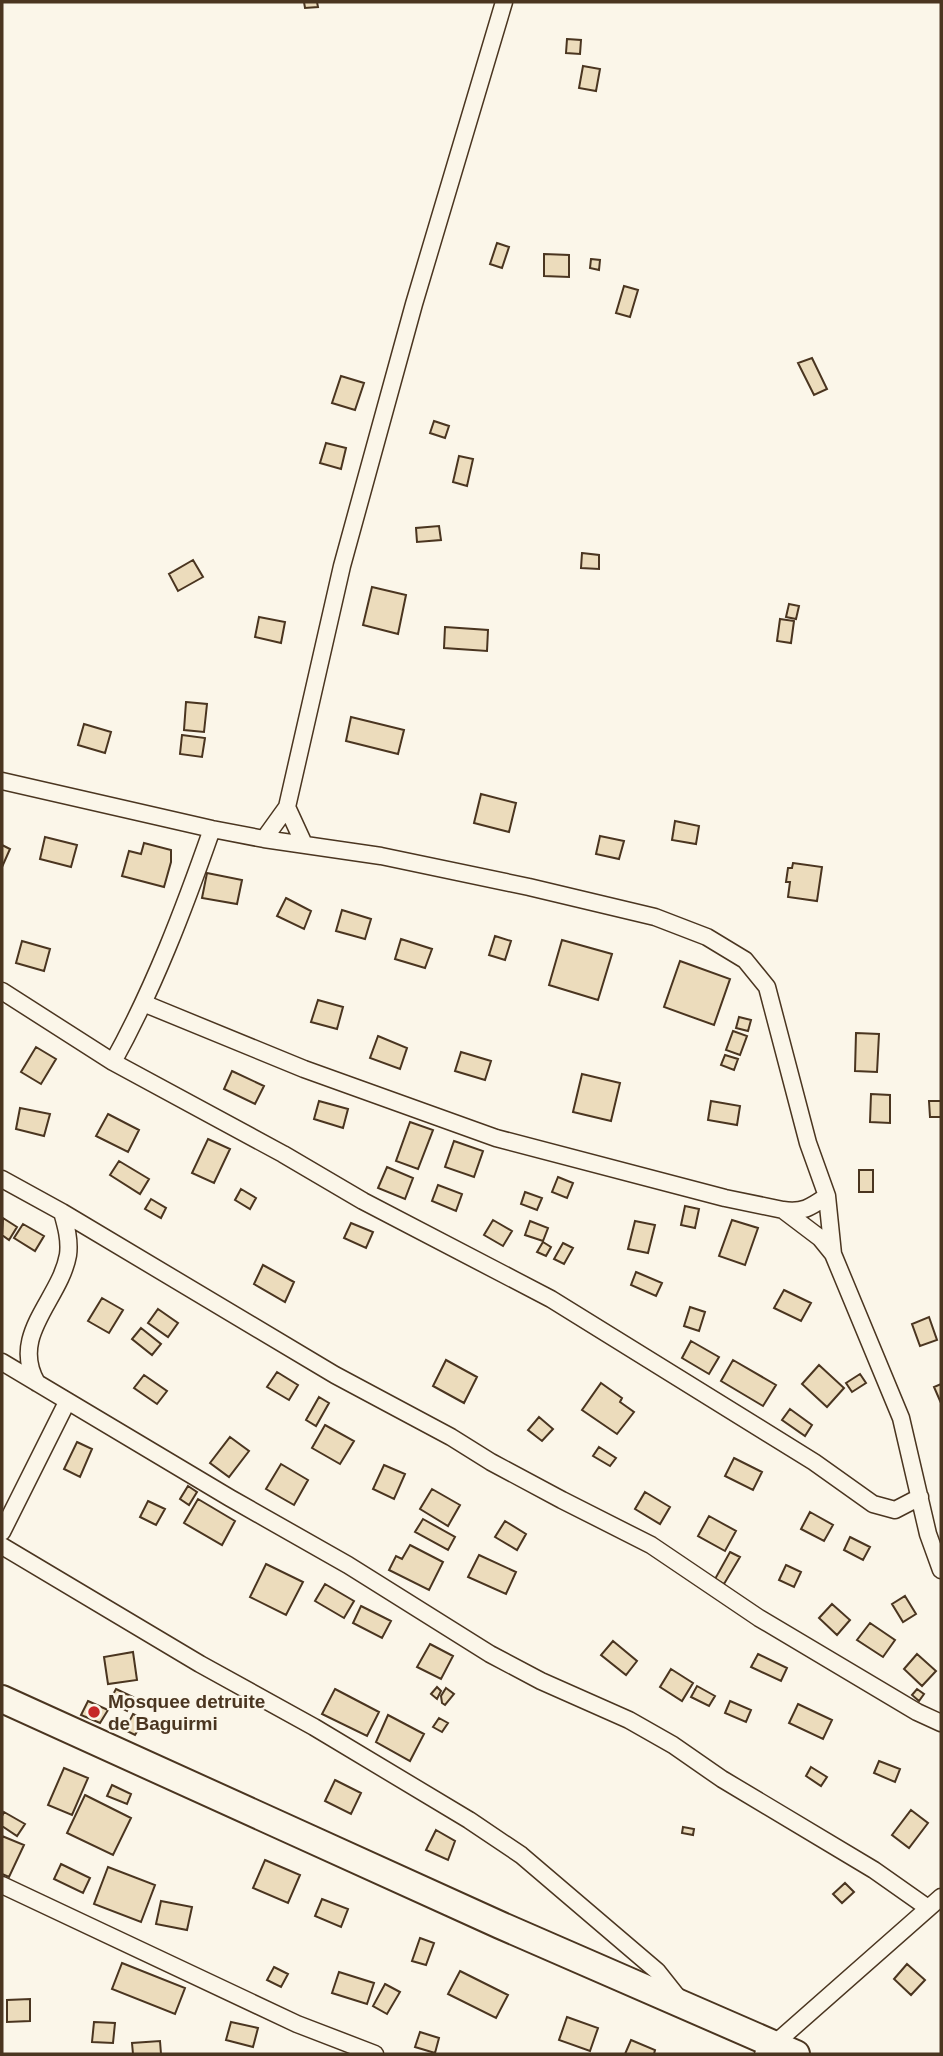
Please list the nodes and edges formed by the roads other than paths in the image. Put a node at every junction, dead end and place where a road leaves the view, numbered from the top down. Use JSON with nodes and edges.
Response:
{"nodes":[{"id":1,"x":504,"y":2,"type":"edge"},
{"id":2,"x":2,"y":781,"type":"edge"},
{"id":3,"x":287,"y":807,"type":"junction"},
{"id":4,"x":212,"y":829,"type":"junction"},
{"id":5,"x":264,"y":839,"type":"junction"},
{"id":6,"x":304,"y":844,"type":"junction"},
{"id":7,"x":2,"y":991,"type":"edge"},
{"id":8,"x":143,"y":1003,"type":"junction"},
{"id":9,"x":113,"y":1062,"type":"junction"},
{"id":10,"x":2,"y":1180,"type":"edge"},
{"id":11,"x":827,"y":1196,"type":"junction"},
{"id":12,"x":783,"y":1210,"type":"junction"},
{"id":13,"x":62,"y":1212,"type":"junction"},
{"id":14,"x":833,"y":1254,"type":"junction"},
{"id":15,"x":2,"y":1362,"type":"edge"},
{"id":16,"x":37,"y":1383,"type":"junction"},
{"id":17,"x":67,"y":1402,"type":"junction"},
{"id":18,"x":920,"y":1497,"type":"junction"},
{"id":19,"x":2,"y":1532,"type":"edge"},
{"id":20,"x":2,"y":1546,"type":"edge"},
{"id":21,"x":941,"y":1570,"type":"edge"},
{"id":22,"x":2,"y":1699,"type":"edge"},
{"id":23,"x":941,"y":1723,"type":"edge"},
{"id":24,"x":2,"y":1885,"type":"edge"},
{"id":25,"x":941,"y":1897,"type":"edge"},
{"id":26,"x":928,"y":1908,"type":"junction"},
{"id":27,"x":684,"y":2005,"type":"junction"},
{"id":28,"x":777,"y":2051,"type":"edge"},
{"id":29,"x":375,"y":2054,"type":"edge"}],
"edges":[{"from":1,"to":3,"type":"street"},
{"from":2,"to":4,"type":"street"},
{"from":3,"to":5,"type":"street"},
{"from":3,"to":6,"type":"street"},
{"from":4,"to":5,"type":"street"},
{"from":4,"to":8,"type":"street"},
{"from":5,"to":6,"type":"street"},
{"from":6,"to":11,"type":"street"},
{"from":7,"to":9,"type":"street"},
{"from":8,"to":9,"type":"street"},
{"from":8,"to":12,"type":"street"},
{"from":9,"to":18,"type":"street"},
{"from":10,"to":13,"type":"street"},
{"from":11,"to":12,"type":"street"},
{"from":11,"to":14,"type":"street"},
{"from":12,"to":14,"type":"street"},
{"from":13,"to":16,"type":"street"},
{"from":13,"to":23,"type":"street"},
{"from":14,"to":18,"type":"street"},
{"from":15,"to":16,"type":"street"},
{"from":16,"to":17,"type":"street"},
{"from":17,"to":19,"type":"street"},
{"from":17,"to":26,"type":"street"},
{"from":18,"to":21,"type":"street"},
{"from":20,"to":27,"type":"street"},
{"from":22,"to":27,"type":"main road"},
{"from":24,"to":29,"type":"street"},
{"from":25,"to":26,"type":"street"},
{"from":26,"to":28,"type":"street"},
{"from":27,"to":28,"type":"main road"}]}
